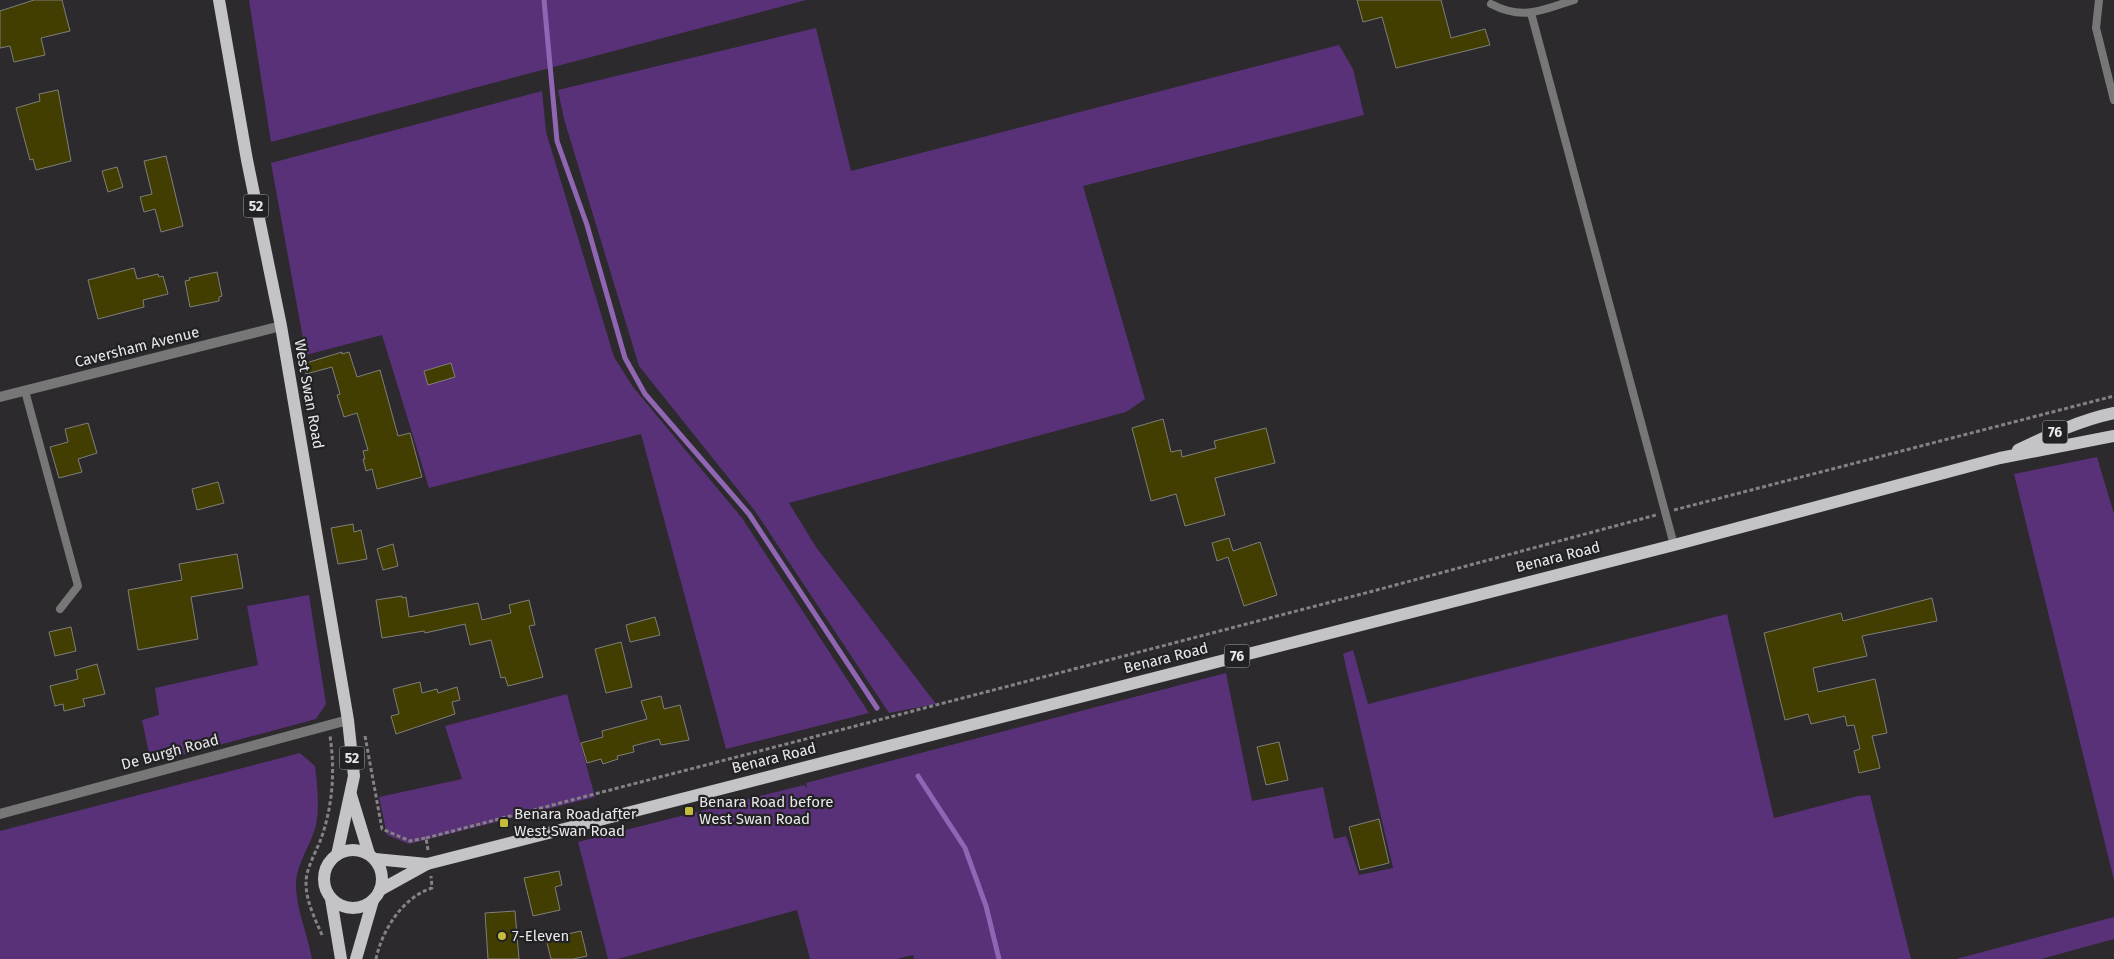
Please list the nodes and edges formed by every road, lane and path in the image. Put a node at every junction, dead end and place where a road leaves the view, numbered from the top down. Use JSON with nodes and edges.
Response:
{"nodes":[{"id":1,"x":219,"y":0,"type":"edge"},
{"id":2,"x":1574,"y":0,"type":"edge"},
{"id":3,"x":2098,"y":0,"type":"edge"},
{"id":4,"x":1491,"y":4,"type":"dead end"},
{"id":5,"x":1532,"y":13,"type":"junction"},
{"id":6,"x":2114,"y":100,"type":"edge"},
{"id":7,"x":281,"y":326,"type":"junction"},
{"id":8,"x":25,"y":391,"type":"junction"},
{"id":9,"x":2114,"y":396,"type":"edge"},
{"id":10,"x":0,"y":397,"type":"edge"},
{"id":11,"x":2114,"y":413,"type":"edge"},
{"id":12,"x":2114,"y":436,"type":"edge"},
{"id":13,"x":2000,"y":458,"type":"junction"},
{"id":14,"x":1665,"y":512,"type":"junction"},
{"id":15,"x":1674,"y":544,"type":"junction"},
{"id":16,"x":60,"y":609,"type":"dead end"},
{"id":17,"x":348,"y":720,"type":"junction"},
{"id":18,"x":329,"y":725,"type":"junction"},
{"id":19,"x":351,"y":795,"type":"junction"},
{"id":20,"x":0,"y":814,"type":"edge"},
{"id":21,"x":426,"y":838,"type":"dead end"},
{"id":22,"x":337,"y":855,"type":"junction"},
{"id":23,"x":372,"y":857,"type":"junction"},
{"id":24,"x":427,"y":864,"type":"junction"},
{"id":25,"x":377,"y":895,"type":"junction"},
{"id":26,"x":331,"y":899,"type":"junction"},
{"id":27,"x":323,"y":938,"type":"dead end"},
{"id":28,"x":342,"y":959,"type":"edge"},
{"id":29,"x":356,"y":959,"type":"edge"}],
"edges":[{"from":1,"to":7,"type":"main road","name":"West Swan Road","number":"52"},
{"from":2,"to":5,"type":"lane"},
{"from":3,"to":6,"type":"lane"},
{"from":4,"to":5,"type":"lane"},
{"from":5,"to":14,"type":"lane"},
{"from":7,"to":8,"type":"street","name":"Caversham Avenue"},
{"from":7,"to":17,"type":"main road","name":"West Swan Road","number":"52"},
{"from":8,"to":10,"type":"street","name":"Caversham Avenue"},
{"from":8,"to":16,"type":"lane"},
{"from":9,"to":14,"type":"path"},
{"from":11,"to":13,"type":"main road","name":"Benara Road","number":"76"},
{"from":12,"to":13,"type":"main road","name":"Benara Road","number":"76"},
{"from":13,"to":15,"type":"main road","name":"Benara Road","number":"76"},
{"from":14,"to":15,"type":"lane"},
{"from":14,"to":21,"type":"path"},
{"from":15,"to":24,"type":"main road","name":"Benara Road","number":"76"},
{"from":17,"to":18,"type":"street","name":"De Burgh Road"},
{"from":17,"to":19,"type":"main road","name":"West Swan Road","number":"52"},
{"from":18,"to":20,"type":"street","name":"De Burgh Road"},
{"from":18,"to":27,"type":"path"},
{"from":19,"to":22,"type":"main road","name":"West Swan Road","number":"52"},
{"from":19,"to":23,"type":"main road","name":"West Swan Road","number":"52"},
{"from":22,"to":23,"type":"main road"},
{"from":22,"to":26,"type":"main road","number":"52"},
{"from":23,"to":24,"type":"main road","name":"Benara Road","number":"76"},
{"from":23,"to":25,"type":"main road","number":"52"},
{"from":24,"to":25,"type":"main road","name":"Benara Road","number":"76"},
{"from":25,"to":26,"type":"main road"},
{"from":25,"to":29,"type":"main road","number":"52"},
{"from":26,"to":28,"type":"main road","number":"52"}]}
